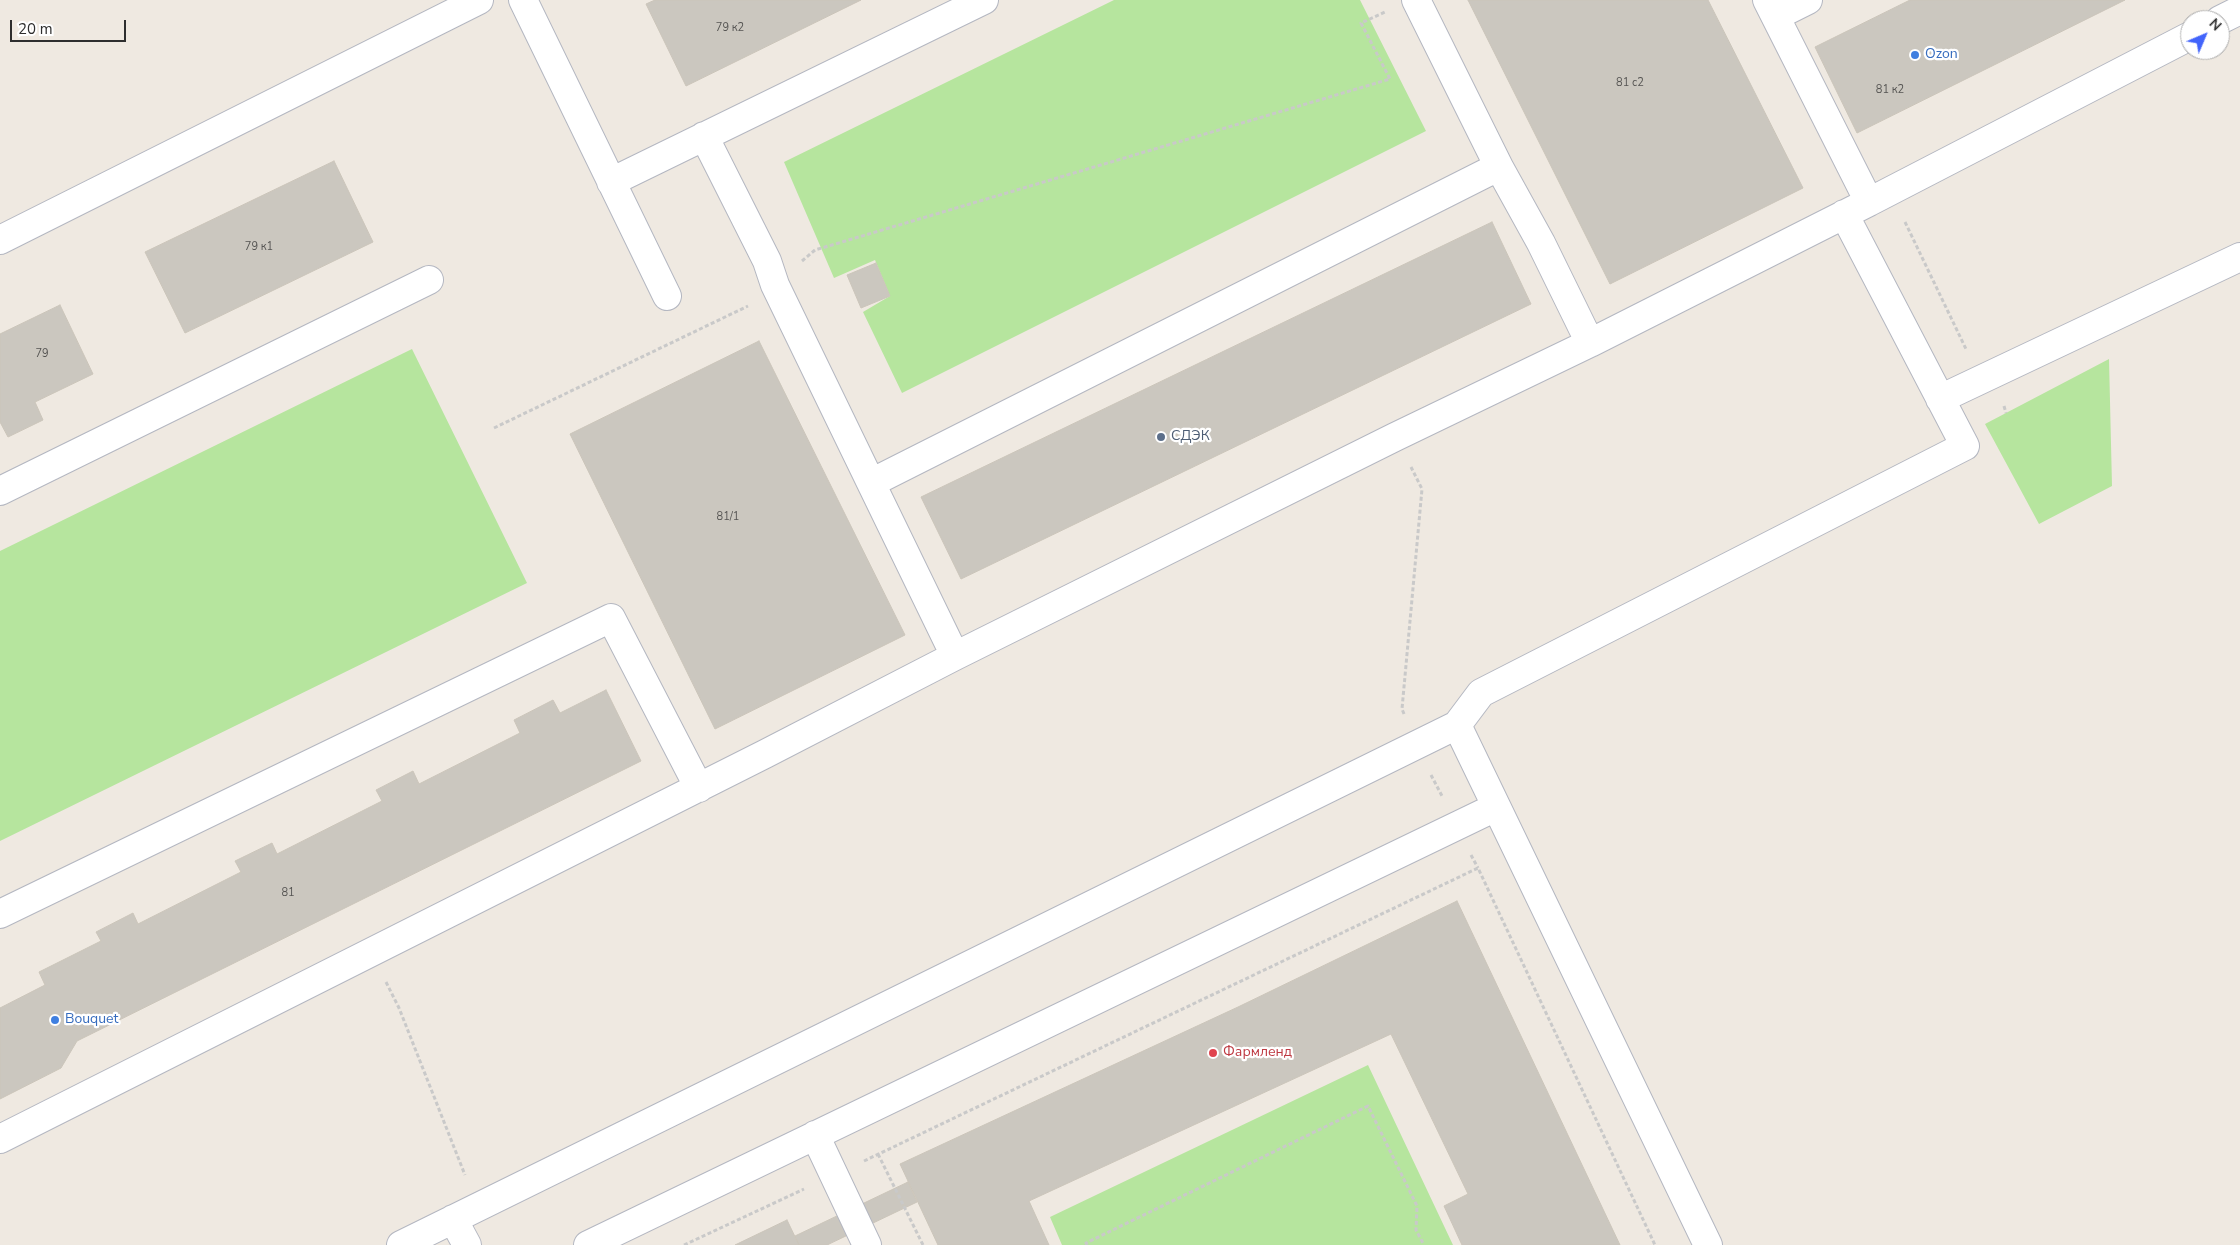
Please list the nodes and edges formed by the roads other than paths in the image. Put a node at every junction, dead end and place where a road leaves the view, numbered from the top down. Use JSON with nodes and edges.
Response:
{"nodes":[{"id":1,"x":479,"y":0,"type":"edge"},
{"id":2,"x":523,"y":0,"type":"edge"},
{"id":3,"x":984,"y":0,"type":"edge"},
{"id":4,"x":1416,"y":0,"type":"edge"},
{"id":5,"x":1808,"y":0,"type":"edge"},
{"id":6,"x":1771,"y":8,"type":"edge"},
{"id":7,"x":2180,"y":41,"type":"edge"},
{"id":8,"x":704,"y":136,"type":"junction"},
{"id":9,"x":1499,"y":167,"type":"junction"},
{"id":10,"x":611,"y":182,"type":"junction"},
{"id":11,"x":1879,"y":196,"type":"junction"},
{"id":12,"x":1844,"y":214,"type":"junction"},
{"id":13,"x":0,"y":240,"type":"edge"},
{"id":14,"x":2240,"y":257,"type":"edge"},
{"id":15,"x":429,"y":280,"type":"dead end"},
{"id":16,"x":667,"y":296,"type":"dead end"},
{"id":17,"x":1590,"y":343,"type":"junction"},
{"id":18,"x":1940,"y":399,"type":"junction"},
{"id":19,"x":871,"y":483,"type":"junction"},
{"id":20,"x":0,"y":491,"type":"edge"},
{"id":21,"x":956,"y":656,"type":"junction"},
{"id":22,"x":1457,"y":725,"type":"junction"},
{"id":23,"x":699,"y":788,"type":"junction"},
{"id":24,"x":1496,"y":807,"type":"junction"},
{"id":25,"x":0,"y":914,"type":"edge"},
{"id":26,"x":814,"y":1135,"type":"junction"},
{"id":27,"x":0,"y":1139,"type":"edge"},
{"id":28,"x":453,"y":1219,"type":"junction"},
{"id":29,"x":401,"y":1245,"type":"edge"},
{"id":30,"x":467,"y":1245,"type":"edge"},
{"id":31,"x":588,"y":1245,"type":"edge"},
{"id":32,"x":867,"y":1245,"type":"edge"},
{"id":33,"x":1708,"y":1245,"type":"edge"}],
"edges":[{"from":1,"to":13,"type":"lane"},
{"from":2,"to":10,"type":"lane"},
{"from":3,"to":8,"type":"lane"},
{"from":4,"to":9,"type":"lane"},
{"from":5,"to":6,"type":"lane"},
{"from":6,"to":11,"type":"lane"},
{"from":7,"to":11,"type":"lane"},
{"from":8,"to":10,"type":"lane"},
{"from":8,"to":19,"type":"lane"},
{"from":9,"to":17,"type":"lane"},
{"from":9,"to":19,"type":"lane"},
{"from":10,"to":16,"type":"lane"},
{"from":11,"to":12,"type":"lane"},
{"from":12,"to":17,"type":"lane"},
{"from":12,"to":18,"type":"lane"},
{"from":14,"to":18,"type":"lane"},
{"from":15,"to":20,"type":"lane"},
{"from":17,"to":21,"type":"lane"},
{"from":18,"to":22,"type":"lane"},
{"from":19,"to":21,"type":"lane"},
{"from":21,"to":23,"type":"lane"},
{"from":22,"to":24,"type":"lane"},
{"from":22,"to":28,"type":"lane"},
{"from":23,"to":25,"type":"lane"},
{"from":23,"to":27,"type":"lane"},
{"from":24,"to":26,"type":"lane"},
{"from":24,"to":33,"type":"lane"},
{"from":26,"to":31,"type":"lane"},
{"from":26,"to":32,"type":"lane"},
{"from":28,"to":29,"type":"lane"},
{"from":28,"to":30,"type":"lane"}]}
